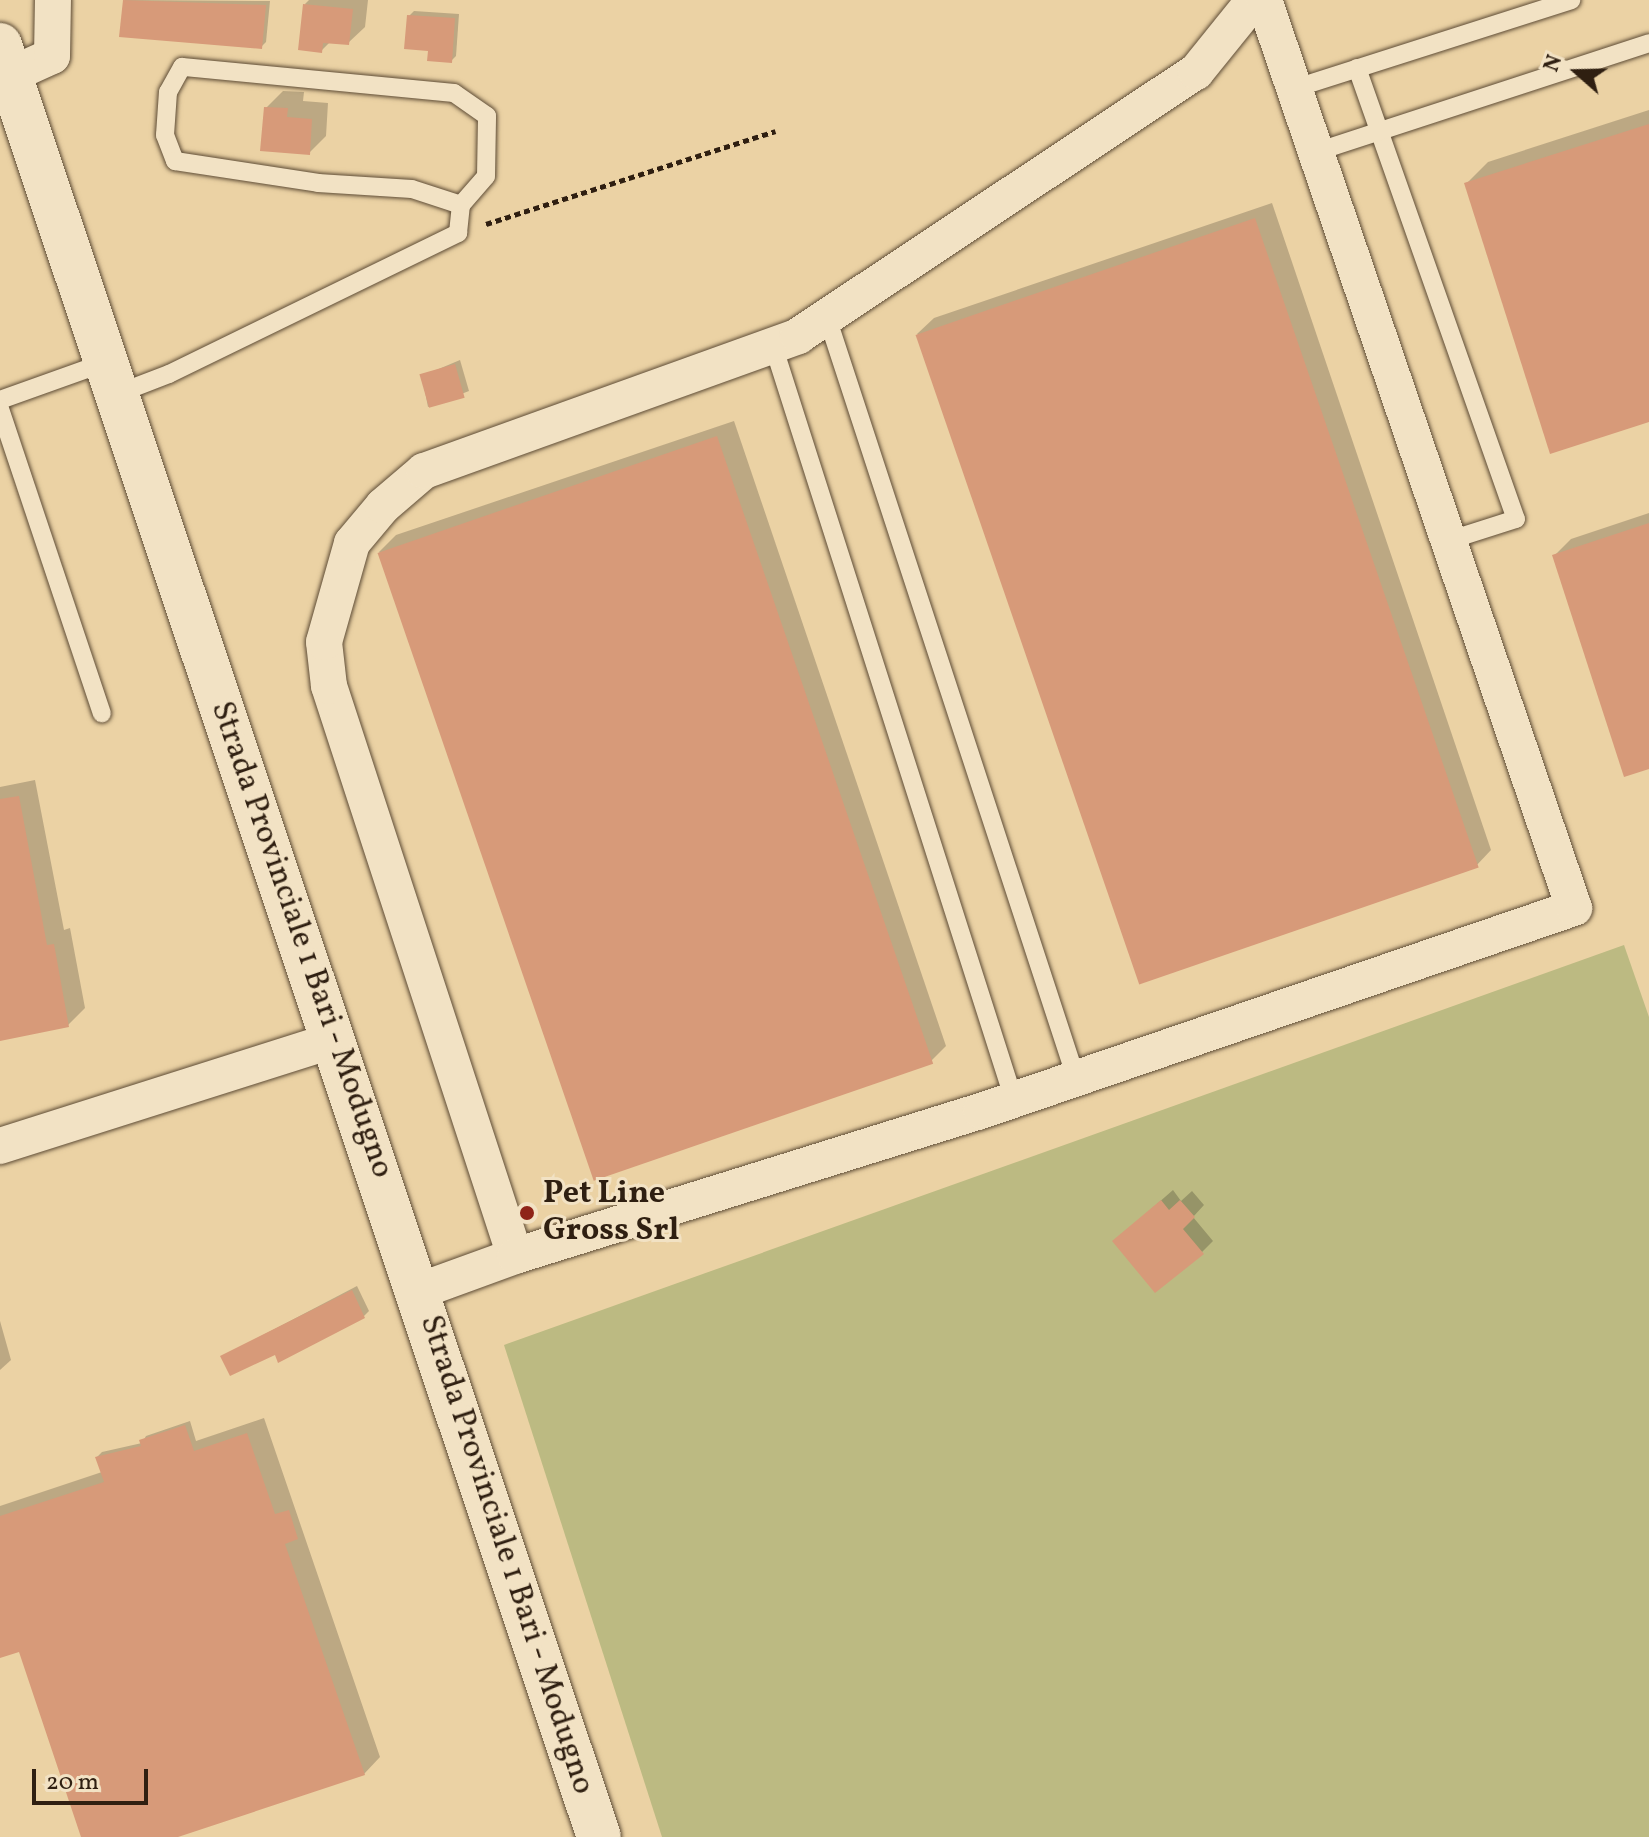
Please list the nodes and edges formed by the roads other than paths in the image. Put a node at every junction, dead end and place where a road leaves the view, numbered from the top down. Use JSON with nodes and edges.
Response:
{"nodes":[{"id":1,"x":53,"y":0,"type":"edge"},
{"id":2,"x":1254,"y":0,"type":"edge"},
{"id":3,"x":1264,"y":0,"type":"edge"},
{"id":4,"x":1571,"y":0,"type":"edge"},
{"id":5,"x":1649,"y":43,"type":"edge"},
{"id":6,"x":1357,"y":68,"type":"junction"},
{"id":7,"x":7,"y":83,"type":"edge"},
{"id":8,"x":1296,"y":88,"type":"junction"},
{"id":9,"x":1380,"y":131,"type":"junction"},
{"id":10,"x":1319,"y":151,"type":"junction"},
{"id":11,"x":461,"y":205,"type":"junction"},
{"id":12,"x":827,"y":317,"type":"junction"},
{"id":13,"x":773,"y":345,"type":"junction"},
{"id":14,"x":112,"y":378,"type":"junction"},
{"id":15,"x":0,"y":400,"type":"edge"},
{"id":16,"x":0,"y":409,"type":"edge"},
{"id":17,"x":1450,"y":540,"type":"junction"},
{"id":18,"x":102,"y":713,"type":"dead end"},
{"id":19,"x":335,"y":1040,"type":"junction"},
{"id":20,"x":1076,"y":1078,"type":"junction"},
{"id":21,"x":1014,"y":1100,"type":"junction"},
{"id":22,"x":0,"y":1146,"type":"edge"},
{"id":23,"x":515,"y":1256,"type":"junction"},
{"id":24,"x":419,"y":1291,"type":"junction"},
{"id":25,"x":599,"y":1837,"type":"edge"}],
"edges":[{"from":1,"to":7,"type":"street"},
{"from":2,"to":12,"type":"street"},
{"from":3,"to":8,"type":"street"},
{"from":4,"to":6,"type":"lane"},
{"from":5,"to":9,"type":"lane"},
{"from":6,"to":8,"type":"lane"},
{"from":6,"to":9,"type":"lane"},
{"from":7,"to":14,"type":"street","name":"Strada Provinciale 1 Bari - Modugno"},
{"from":8,"to":10,"type":"street"},
{"from":9,"to":10,"type":"lane"},
{"from":9,"to":17,"type":"lane"},
{"from":10,"to":17,"type":"street"},
{"from":11,"to":11,"type":"lane"},
{"from":11,"to":14,"type":"lane"},
{"from":12,"to":13,"type":"street"},
{"from":12,"to":20,"type":"lane"},
{"from":13,"to":21,"type":"lane"},
{"from":13,"to":23,"type":"street"},
{"from":14,"to":15,"type":"lane"},
{"from":14,"to":19,"type":"street","name":"Strada Provinciale 1 Bari - Modugno"},
{"from":16,"to":18,"type":"lane"},
{"from":17,"to":20,"type":"street"},
{"from":19,"to":22,"type":"street"},
{"from":19,"to":24,"type":"street","name":"Strada Provinciale 1 Bari - Modugno"},
{"from":20,"to":21,"type":"street"},
{"from":21,"to":23,"type":"street"},
{"from":23,"to":24,"type":"street"},
{"from":24,"to":25,"type":"street","name":"Strada Provinciale 1 Bari - Modugno"}]}
